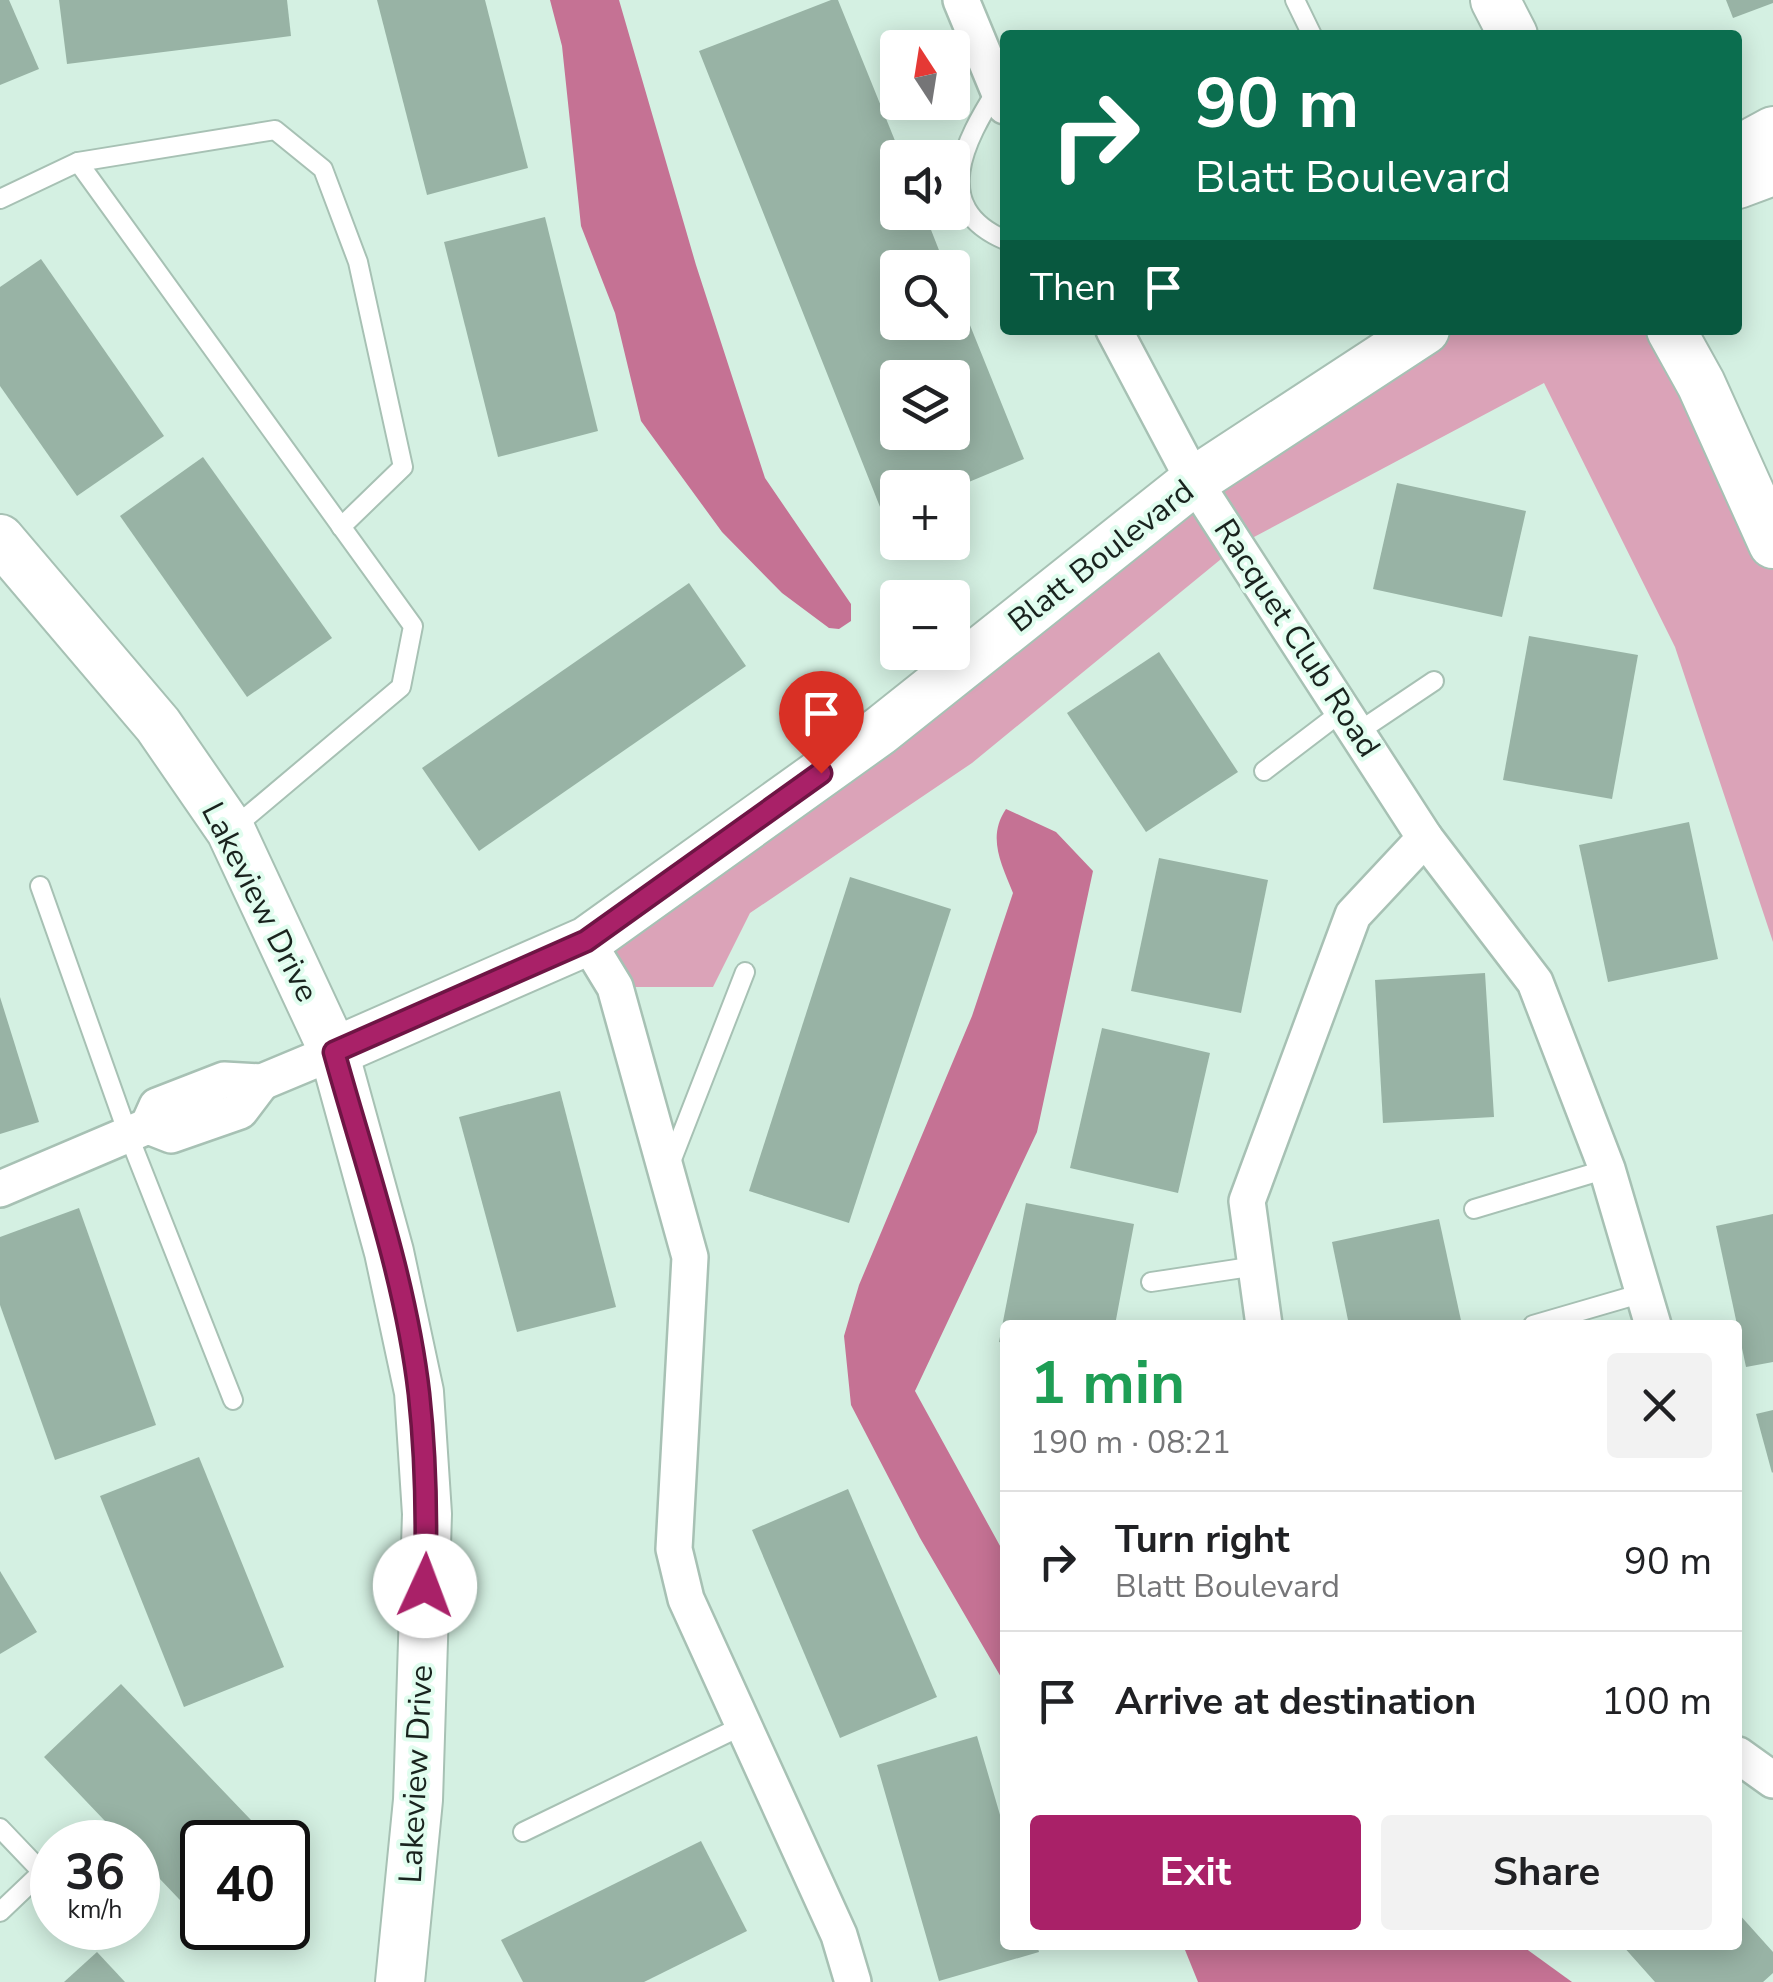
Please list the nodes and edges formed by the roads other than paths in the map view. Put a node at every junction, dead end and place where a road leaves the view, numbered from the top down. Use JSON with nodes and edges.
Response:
{"nodes":[{"id":1,"x":961,"y":0,"type":"edge"},
{"id":2,"x":1295,"y":0,"type":"edge"},
{"id":3,"x":1495,"y":0,"type":"edge"},
{"id":4,"x":1310,"y":30,"type":"edge"},
{"id":5,"x":1511,"y":30,"type":"edge"},
{"id":6,"x":1000,"y":96,"type":"edge"},
{"id":7,"x":1000,"y":99,"type":"edge"},
{"id":8,"x":1773,"y":131,"type":"edge"},
{"id":9,"x":1742,"y":148,"type":"edge"},
{"id":10,"x":78,"y":162,"type":"junction"},
{"id":11,"x":1773,"y":170,"type":"edge"},
{"id":12,"x":1742,"y":182,"type":"edge"},
{"id":13,"x":0,"y":199,"type":"edge"},
{"id":14,"x":1000,"y":236,"type":"edge"},
{"id":15,"x":1117,"y":335,"type":"edge"},
{"id":16,"x":1417,"y":335,"type":"edge"},
{"id":17,"x":1674,"y":335,"type":"edge"},
{"id":18,"x":1194,"y":481,"type":"junction"},
{"id":19,"x":341,"y":527,"type":"junction"},
{"id":20,"x":0,"y":539,"type":"edge"},
{"id":21,"x":1773,"y":544,"type":"edge"},
{"id":22,"x":1434,"y":681,"type":"dead end"},
{"id":23,"x":1351,"y":721,"type":"junction"},
{"id":24,"x":1264,"y":771,"type":"dead end"},
{"id":25,"x":231,"y":830,"type":"junction"},
{"id":26,"x":1425,"y":838,"type":"junction"},
{"id":27,"x":40,"y":886,"type":"dead end"},
{"id":28,"x":586,"y":941,"type":"junction"},
{"id":29,"x":745,"y":972,"type":"dead end"},
{"id":30,"x":334,"y":1052,"type":"junction"},
{"id":31,"x":138,"y":1130,"type":"junction"},
{"id":32,"x":1607,"y":1169,"type":"junction"},
{"id":33,"x":666,"y":1174,"type":"junction"},
{"id":34,"x":0,"y":1189,"type":"edge"},
{"id":35,"x":1474,"y":1209,"type":"dead end"},
{"id":36,"x":1256,"y":1266,"type":"junction"},
{"id":37,"x":1151,"y":1282,"type":"dead end"},
{"id":38,"x":1648,"y":1309,"type":"edge"},
{"id":39,"x":1263,"y":1320,"type":"edge"},
{"id":40,"x":1569,"y":1320,"type":"edge"},
{"id":41,"x":233,"y":1400,"type":"dead end"},
{"id":42,"x":744,"y":1724,"type":"junction"},
{"id":43,"x":1742,"y":1759,"type":"edge"},
{"id":44,"x":1773,"y":1780,"type":"edge"},
{"id":45,"x":0,"y":1828,"type":"edge"},
{"id":46,"x":523,"y":1832,"type":"dead end"},
{"id":47,"x":0,"y":1912,"type":"edge"},
{"id":48,"x":400,"y":1982,"type":"edge"},
{"id":49,"x":853,"y":1982,"type":"edge"}],
"edges":[{"from":1,"to":6,"type":"street"},
{"from":2,"to":4,"type":"lane"},
{"from":3,"to":5,"type":"street"},
{"from":7,"to":14,"type":"lane"},
{"from":8,"to":9,"type":"street"},
{"from":10,"to":13,"type":"lane"},
{"from":10,"to":19,"type":"lane"},
{"from":10,"to":19,"type":"lane"},
{"from":11,"to":12,"type":"street"},
{"from":15,"to":18,"type":"street","name":"Racquet Club Road"},
{"from":16,"to":18,"type":"street","name":"Blatt Boulevard"},
{"from":17,"to":21,"type":"street"},
{"from":18,"to":23,"type":"street","name":"Racquet Club Road"},
{"from":18,"to":28,"type":"street","name":"Blatt Boulevard"},
{"from":19,"to":25,"type":"lane"},
{"from":20,"to":25,"type":"street","name":"Lakeview Drive"},
{"from":22,"to":23,"type":"lane"},
{"from":23,"to":24,"type":"lane"},
{"from":23,"to":26,"type":"street","name":"Racquet Club Road"},
{"from":25,"to":30,"type":"street","name":"Lakeview Drive"},
{"from":26,"to":32,"type":"street","name":"Racquet Club Road"},
{"from":26,"to":36,"type":"street"},
{"from":27,"to":31,"type":"lane"},
{"from":28,"to":30,"type":"street","name":"Blatt Boulevard"},
{"from":28,"to":33,"type":"street"},
{"from":29,"to":33,"type":"lane"},
{"from":30,"to":31,"type":"street","name":"Blatt Boulevard"},
{"from":30,"to":48,"type":"street","name":"Lakeview Drive"},
{"from":31,"to":34,"type":"street","name":"Blatt Boulevard"},
{"from":31,"to":41,"type":"lane"},
{"from":32,"to":35,"type":"lane"},
{"from":32,"to":38,"type":"street","name":"Racquet Club Road"},
{"from":33,"to":42,"type":"street"},
{"from":36,"to":37,"type":"lane"},
{"from":36,"to":39,"type":"street"},
{"from":38,"to":40,"type":"lane"},
{"from":42,"to":46,"type":"lane"},
{"from":42,"to":49,"type":"street"},
{"from":43,"to":44,"type":"street"},
{"from":45,"to":47,"type":"lane"}]}
